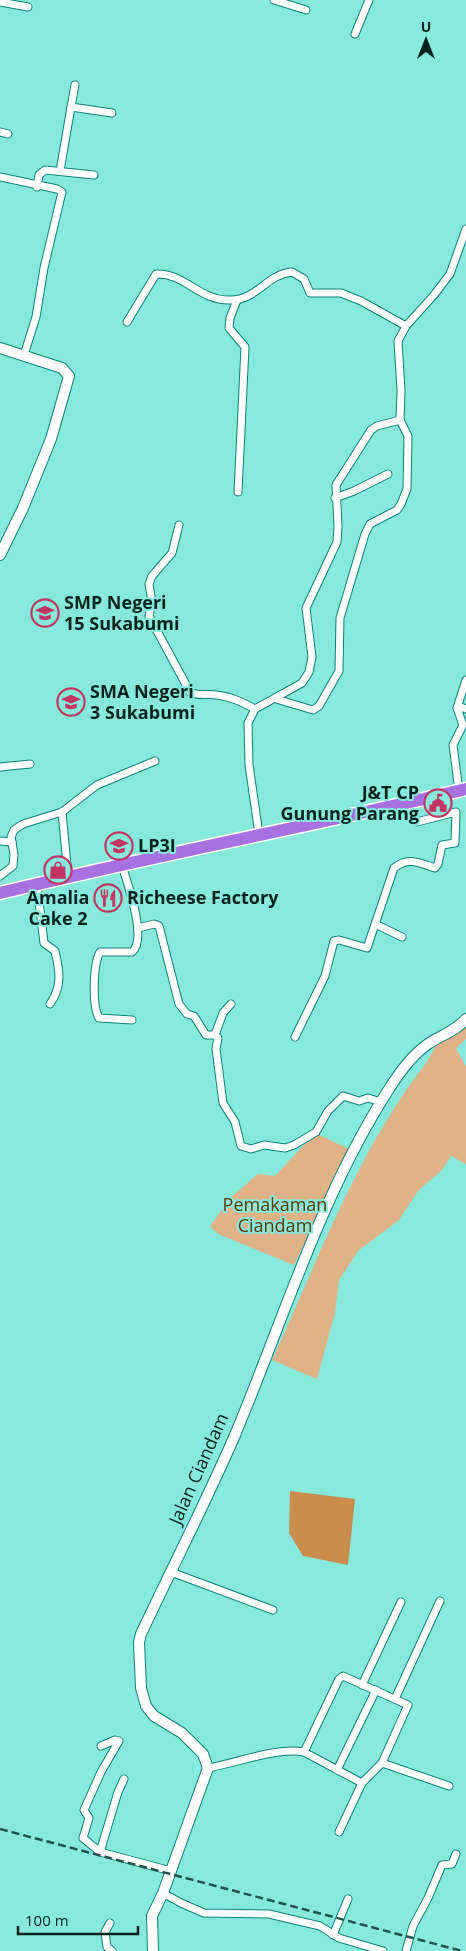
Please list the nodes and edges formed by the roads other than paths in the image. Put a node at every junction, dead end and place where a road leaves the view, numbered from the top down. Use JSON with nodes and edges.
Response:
{"nodes":[{"id":1,"x":274,"y":0,"type":"edge"},
{"id":2,"x":369,"y":0,"type":"edge"},
{"id":3,"x":0,"y":2,"type":"edge"},
{"id":4,"x":28,"y":7,"type":"dead end"},
{"id":5,"x":306,"y":10,"type":"dead end"},
{"id":6,"x":355,"y":34,"type":"dead end"},
{"id":7,"x":75,"y":85,"type":"dead end"},
{"id":8,"x":71,"y":107,"type":"junction"},
{"id":9,"x":112,"y":113,"type":"dead end"},
{"id":10,"x":0,"y":132,"type":"edge"},
{"id":11,"x":8,"y":134,"type":"dead end"},
{"id":12,"x":60,"y":172,"type":"junction"},
{"id":13,"x":94,"y":174,"type":"dead end"},
{"id":14,"x":0,"y":178,"type":"edge"},
{"id":15,"x":38,"y":187,"type":"junction"},
{"id":16,"x":466,"y":229,"type":"edge"},
{"id":17,"x":238,"y":300,"type":"junction"},
{"id":18,"x":128,"y":322,"type":"dead end"},
{"id":19,"x":406,"y":326,"type":"junction"},
{"id":20,"x":0,"y":348,"type":"edge"},
{"id":21,"x":24,"y":355,"type":"junction"},
{"id":22,"x":400,"y":420,"type":"junction"},
{"id":23,"x":388,"y":474,"type":"dead end"},
{"id":24,"x":238,"y":492,"type":"dead end"},
{"id":25,"x":335,"y":498,"type":"junction"},
{"id":26,"x":179,"y":525,"type":"dead end"},
{"id":27,"x":3,"y":541,"type":"edge"},
{"id":28,"x":0,"y":555,"type":"edge"},
{"id":29,"x":466,"y":680,"type":"edge"},
{"id":30,"x":276,"y":699,"type":"junction"},
{"id":31,"x":458,"y":706,"type":"junction"},
{"id":32,"x":255,"y":709,"type":"junction"},
{"id":33,"x":466,"y":709,"type":"edge"},
{"id":34,"x":155,"y":761,"type":"dead end"},
{"id":35,"x":30,"y":764,"type":"dead end"},
{"id":36,"x":0,"y":767,"type":"edge"},
{"id":37,"x":462,"y":790,"type":"edge"},
{"id":38,"x":406,"y":804,"type":"junction"},
{"id":39,"x":62,"y":812,"type":"junction"},
{"id":40,"x":259,"y":834,"type":"junction"},
{"id":41,"x":0,"y":841,"type":"edge"},
{"id":42,"x":12,"y":842,"type":"junction"},
{"id":43,"x":122,"y":865,"type":"junction"},
{"id":44,"x":0,"y":876,"type":"edge"},
{"id":45,"x":68,"y":876,"type":"junction"},
{"id":46,"x":37,"y":885,"type":"junction"},
{"id":47,"x":0,"y":893,"type":"edge"},
{"id":48,"x":375,"y":924,"type":"junction"},
{"id":49,"x":138,"y":928,"type":"junction"},
{"id":50,"x":402,"y":937,"type":"dead end"},
{"id":51,"x":50,"y":1004,"type":"dead end"},
{"id":52,"x":231,"y":1004,"type":"dead end"},
{"id":53,"x":466,"y":1019,"type":"edge"},
{"id":54,"x":132,"y":1020,"type":"dead end"},
{"id":55,"x":215,"y":1035,"type":"junction"},
{"id":56,"x":295,"y":1037,"type":"dead end"},
{"id":57,"x":381,"y":1102,"type":"junction"},
{"id":58,"x":171,"y":1572,"type":"junction"},
{"id":59,"x":440,"y":1601,"type":"dead end"},
{"id":60,"x":401,"y":1602,"type":"dead end"},
{"id":61,"x":273,"y":1610,"type":"dead end"},
{"id":62,"x":362,"y":1684,"type":"junction"},
{"id":63,"x":376,"y":1690,"type":"junction"},
{"id":64,"x":395,"y":1699,"type":"junction"},
{"id":65,"x":100,"y":1746,"type":"dead end"},
{"id":66,"x":304,"y":1752,"type":"junction"},
{"id":67,"x":382,"y":1763,"type":"junction"},
{"id":68,"x":208,"y":1768,"type":"junction"},
{"id":69,"x":337,"y":1770,"type":"junction"},
{"id":70,"x":124,"y":1780,"type":"dead end"},
{"id":71,"x":362,"y":1783,"type":"junction"},
{"id":72,"x":449,"y":1786,"type":"dead end"},
{"id":73,"x":339,"y":1832,"type":"dead end"},
{"id":74,"x":100,"y":1852,"type":"junction"},
{"id":75,"x":456,"y":1854,"type":"dead end"},
{"id":76,"x":171,"y":1871,"type":"junction"},
{"id":77,"x":164,"y":1893,"type":"junction"},
{"id":78,"x":348,"y":1899,"type":"dead end"},
{"id":79,"x":110,"y":1923,"type":"dead end"},
{"id":80,"x":333,"y":1935,"type":"junction"},
{"id":81,"x":112,"y":1951,"type":"edge"},
{"id":82,"x":153,"y":1951,"type":"edge"},
{"id":83,"x":382,"y":1951,"type":"edge"},
{"id":84,"x":406,"y":1951,"type":"edge"}],
"edges":[{"from":1,"to":5,"type":"street"},
{"from":2,"to":6,"type":"street"},
{"from":3,"to":4,"type":"street"},
{"from":7,"to":8,"type":"street"},
{"from":8,"to":9,"type":"street"},
{"from":8,"to":12,"type":"street"},
{"from":10,"to":11,"type":"street"},
{"from":12,"to":13,"type":"street"},
{"from":12,"to":15,"type":"street"},
{"from":14,"to":15,"type":"street"},
{"from":15,"to":21,"type":"street"},
{"from":16,"to":19,"type":"street"},
{"from":17,"to":18,"type":"street"},
{"from":17,"to":19,"type":"street"},
{"from":17,"to":24,"type":"street"},
{"from":19,"to":22,"type":"street"},
{"from":20,"to":21,"type":"street"},
{"from":21,"to":27,"type":"street"},
{"from":22,"to":25,"type":"street"},
{"from":22,"to":30,"type":"street"},
{"from":23,"to":25,"type":"street"},
{"from":25,"to":30,"type":"street"},
{"from":26,"to":32,"type":"street"},
{"from":27,"to":28,"type":"street"},
{"from":29,"to":31,"type":"street"},
{"from":30,"to":32,"type":"street"},
{"from":31,"to":33,"type":"street"},
{"from":31,"to":37,"type":"street"},
{"from":32,"to":40,"type":"street"},
{"from":34,"to":39,"type":"street"},
{"from":35,"to":36,"type":"street"},
{"from":37,"to":38,"type":"highway"},
{"from":38,"to":40,"type":"highway"},
{"from":38,"to":48,"type":"street"},
{"from":39,"to":42,"type":"street"},
{"from":39,"to":45,"type":"street"},
{"from":40,"to":43,"type":"highway"},
{"from":41,"to":42,"type":"street"},
{"from":42,"to":44,"type":"street"},
{"from":43,"to":45,"type":"highway"},
{"from":43,"to":49,"type":"street"},
{"from":45,"to":46,"type":"highway"},
{"from":46,"to":47,"type":"highway"},
{"from":46,"to":51,"type":"street"},
{"from":48,"to":50,"type":"street"},
{"from":48,"to":56,"type":"street"},
{"from":49,"to":54,"type":"street"},
{"from":49,"to":55,"type":"street"},
{"from":52,"to":55,"type":"street"},
{"from":53,"to":57,"type":"street","name":"Jalan Ciandam"},
{"from":55,"to":57,"type":"street"},
{"from":57,"to":58,"type":"street","name":"Jalan Ciandam"},
{"from":58,"to":61,"type":"street"},
{"from":58,"to":68,"type":"street","name":"Jalan Ciandam"},
{"from":59,"to":64,"type":"street"},
{"from":60,"to":62,"type":"street"},
{"from":62,"to":63,"type":"street"},
{"from":62,"to":66,"type":"street"},
{"from":63,"to":64,"type":"street"},
{"from":63,"to":69,"type":"street"},
{"from":64,"to":67,"type":"street"},
{"from":65,"to":74,"type":"street"},
{"from":66,"to":68,"type":"street"},
{"from":66,"to":69,"type":"street"},
{"from":67,"to":71,"type":"street"},
{"from":67,"to":72,"type":"street"},
{"from":68,"to":76,"type":"street"},
{"from":69,"to":71,"type":"street"},
{"from":70,"to":74,"type":"street"},
{"from":71,"to":73,"type":"street"},
{"from":74,"to":76,"type":"street"},
{"from":75,"to":84,"type":"street"},
{"from":76,"to":77,"type":"street"},
{"from":77,"to":80,"type":"street"},
{"from":77,"to":82,"type":"street"},
{"from":78,"to":80,"type":"street"},
{"from":79,"to":81,"type":"street"},
{"from":80,"to":83,"type":"street"}]}
